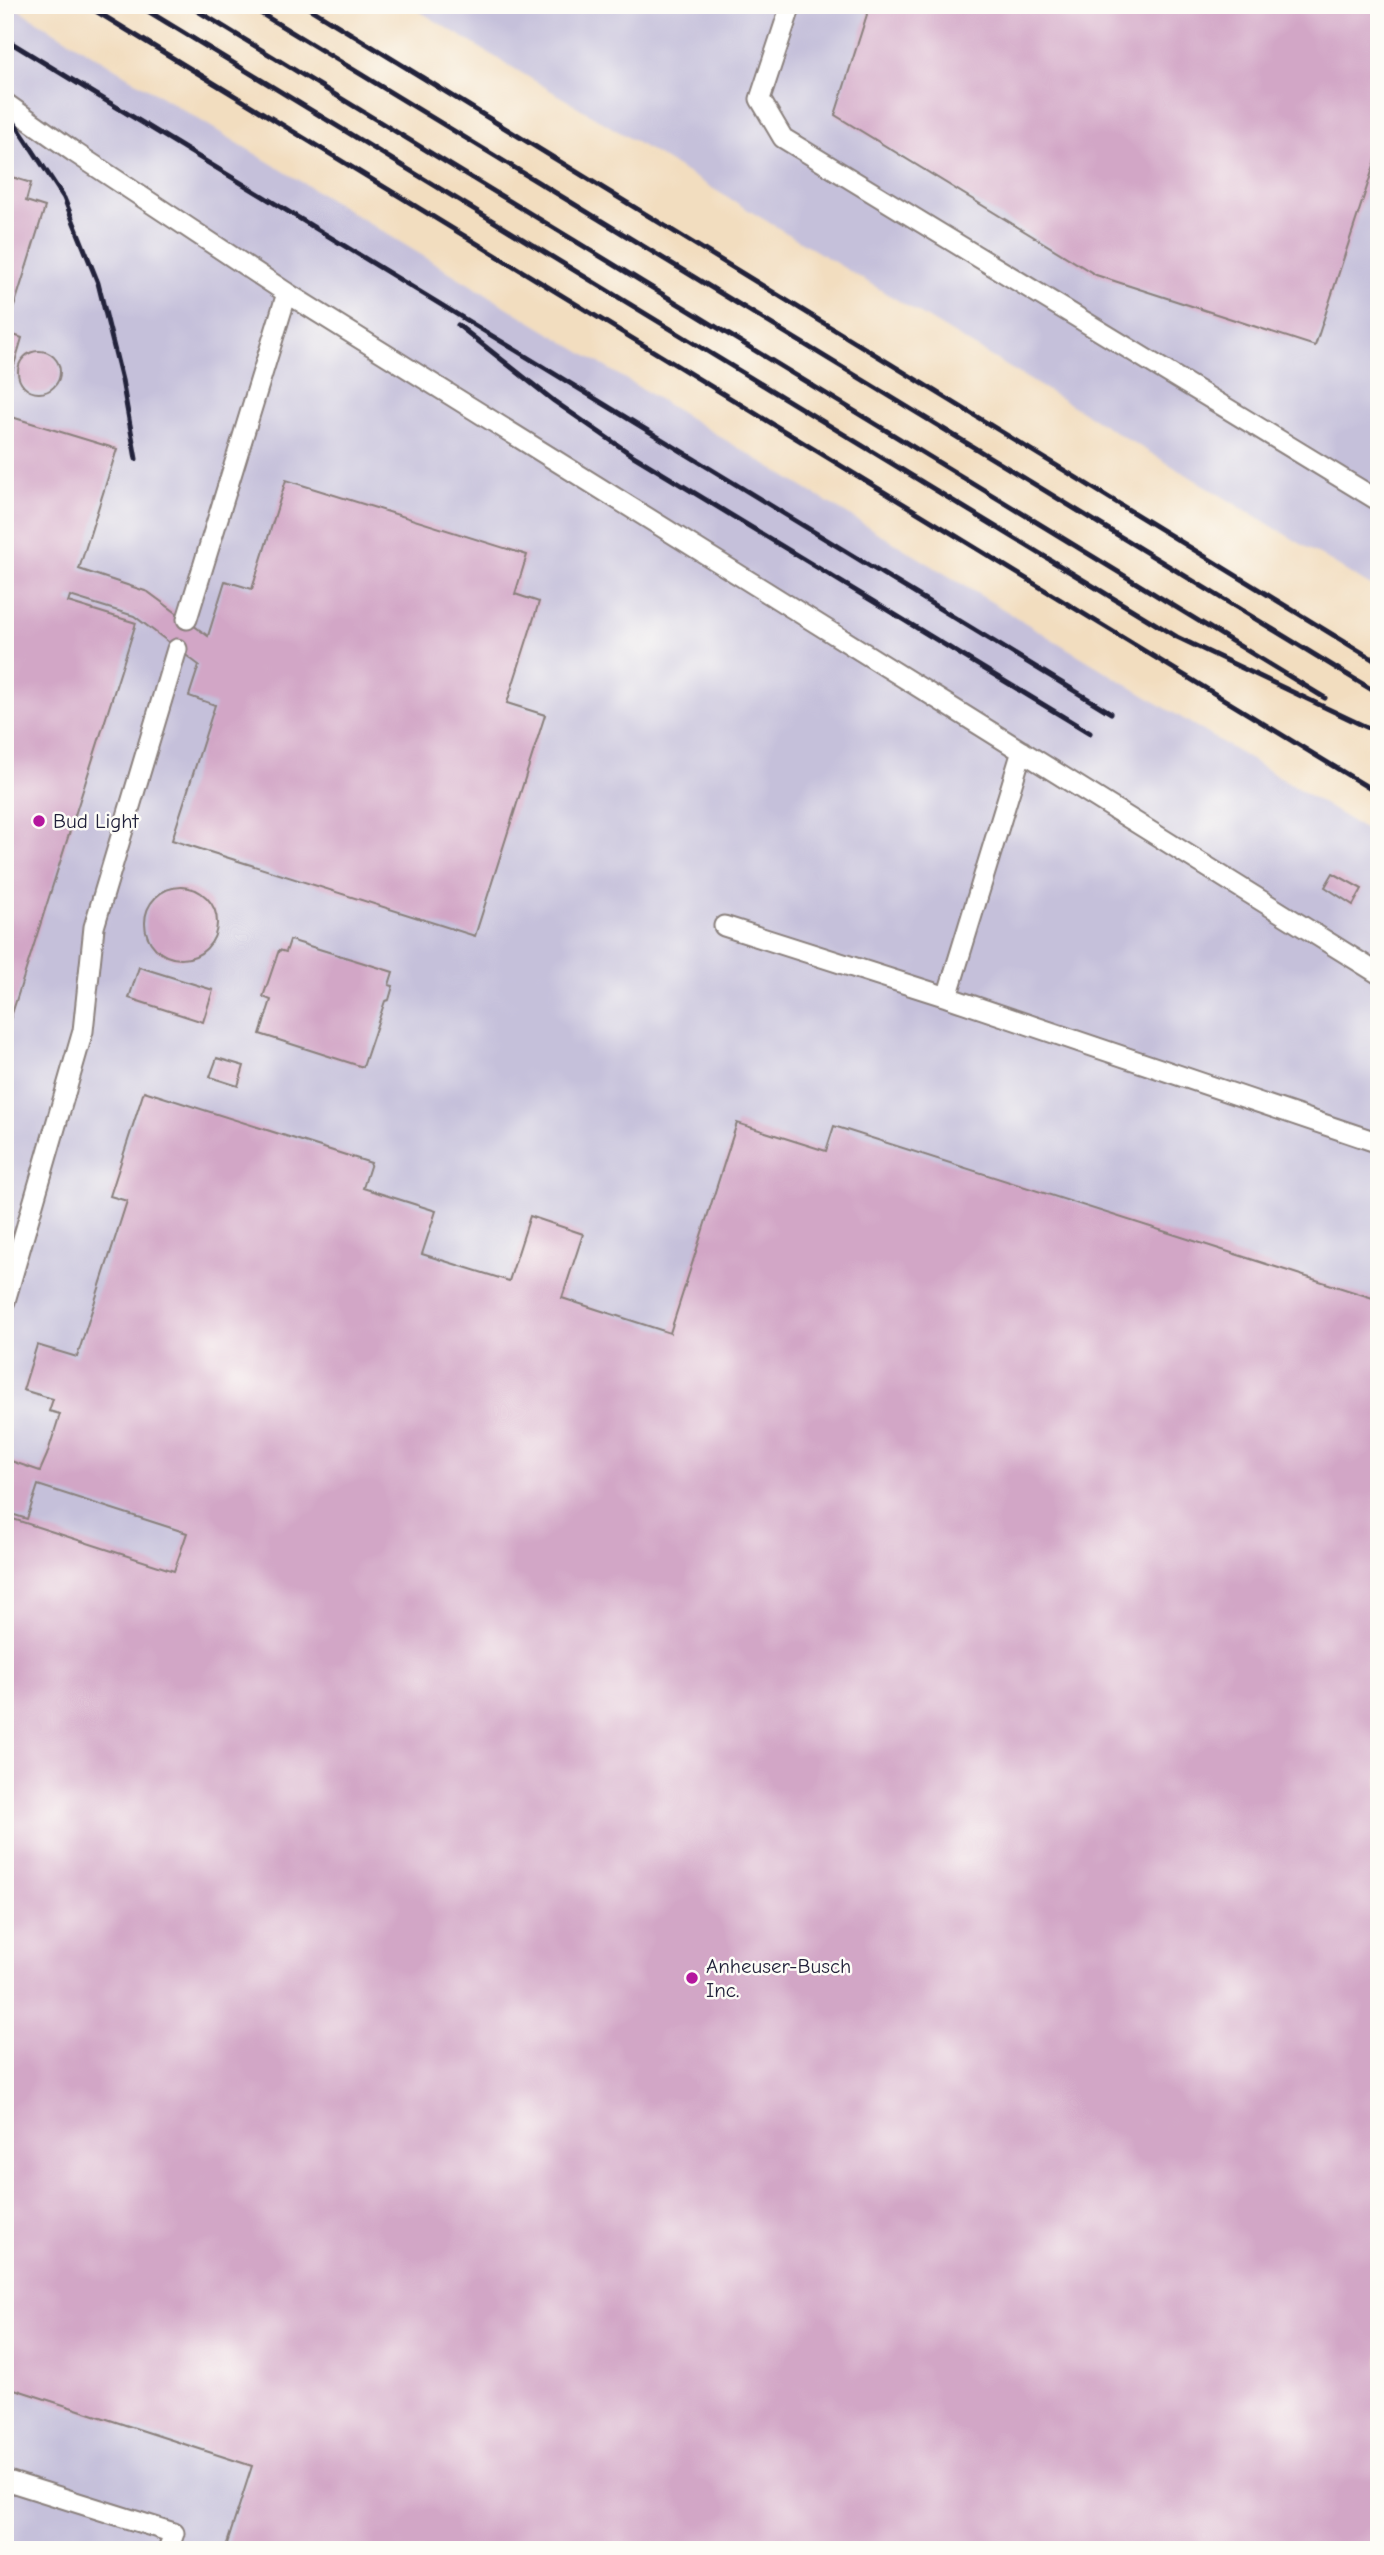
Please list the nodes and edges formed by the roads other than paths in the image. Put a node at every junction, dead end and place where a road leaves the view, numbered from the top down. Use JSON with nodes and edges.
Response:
{"nodes":[{"id":1,"x":791,"y":5,"type":"edge"},
{"id":2,"x":5,"y":103,"type":"edge"},
{"id":3,"x":287,"y":292,"type":"junction"},
{"id":4,"x":1379,"y":501,"type":"edge"},
{"id":5,"x":187,"y":619,"type":"dead end"},
{"id":6,"x":177,"y":649,"type":"dead end"},
{"id":7,"x":1022,"y":751,"type":"junction"},
{"id":8,"x":724,"y":926,"type":"dead end"},
{"id":9,"x":1379,"y":974,"type":"edge"},
{"id":10,"x":947,"y":997,"type":"junction"},
{"id":11,"x":1379,"y":1143,"type":"edge"},
{"id":12,"x":5,"y":1301,"type":"edge"},
{"id":13,"x":5,"y":2480,"type":"edge"},
{"id":14,"x":168,"y":2550,"type":"edge"}],
"edges":[{"from":1,"to":4,"type":"lane"},
{"from":2,"to":3,"type":"lane"},
{"from":3,"to":5,"type":"lane"},
{"from":3,"to":7,"type":"lane"},
{"from":6,"to":12,"type":"lane"},
{"from":7,"to":9,"type":"lane"},
{"from":7,"to":10,"type":"lane"},
{"from":8,"to":10,"type":"lane"},
{"from":10,"to":11,"type":"lane"},
{"from":13,"to":14,"type":"lane"}]}
